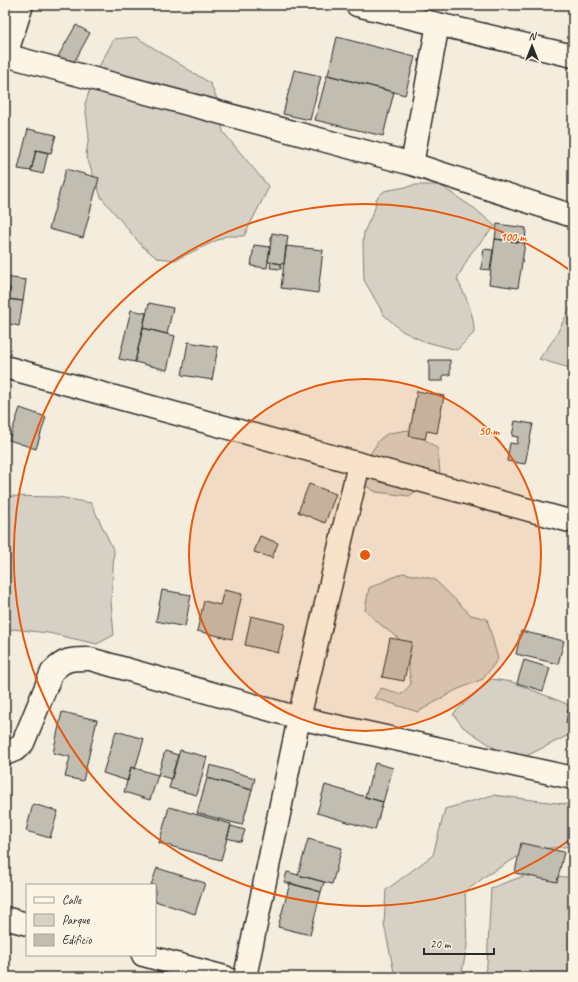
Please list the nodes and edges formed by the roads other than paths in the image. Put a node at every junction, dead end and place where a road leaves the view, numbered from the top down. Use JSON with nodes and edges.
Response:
{"nodes":[{"id":1,"x":22,"y":5,"type":"edge"},
{"id":2,"x":357,"y":5,"type":"edge"},
{"id":3,"x":438,"y":24,"type":"junction"},
{"id":4,"x":6,"y":55,"type":"edge"},
{"id":5,"x":573,"y":56,"type":"edge"},
{"id":6,"x":412,"y":164,"type":"junction"},
{"id":7,"x":573,"y":216,"type":"edge"},
{"id":8,"x":5,"y":367,"type":"edge"},
{"id":9,"x":359,"y":464,"type":"junction"},
{"id":10,"x":573,"y":522,"type":"edge"},
{"id":11,"x":299,"y":718,"type":"junction"},
{"id":12,"x":5,"y":754,"type":"edge"},
{"id":13,"x":573,"y":778,"type":"edge"},
{"id":14,"x":5,"y":918,"type":"edge"},
{"id":15,"x":26,"y":924,"type":"edge"},
{"id":16,"x":147,"y":956,"type":"edge"},
{"id":17,"x":225,"y":977,"type":"edge"},
{"id":18,"x":245,"y":977,"type":"edge"}],
"edges":[{"from":1,"to":4,"type":"street"},
{"from":2,"to":3,"type":"street"},
{"from":3,"to":5,"type":"street"},
{"from":3,"to":6,"type":"street"},
{"from":4,"to":6,"type":"street"},
{"from":6,"to":7,"type":"street"},
{"from":8,"to":9,"type":"street"},
{"from":9,"to":10,"type":"street"},
{"from":9,"to":11,"type":"street"},
{"from":11,"to":12,"type":"street"},
{"from":11,"to":13,"type":"street"},
{"from":11,"to":18,"type":"street"},
{"from":14,"to":15,"type":"street"},
{"from":16,"to":17,"type":"street"}]}
